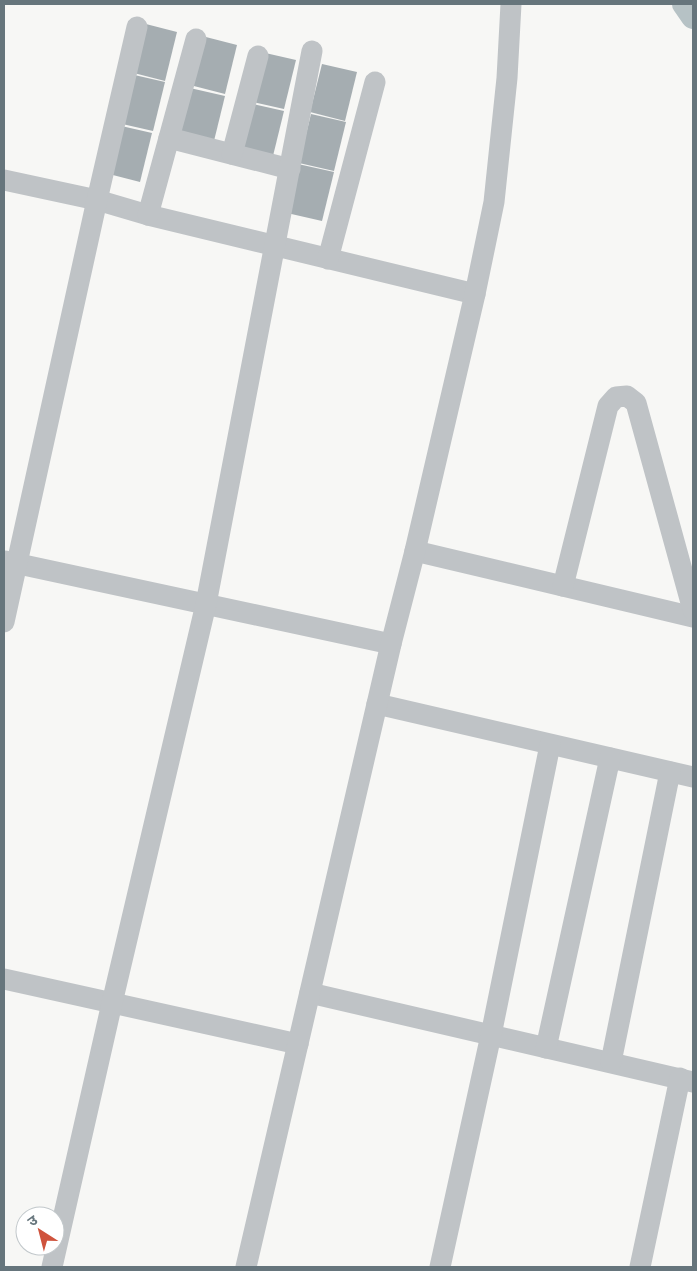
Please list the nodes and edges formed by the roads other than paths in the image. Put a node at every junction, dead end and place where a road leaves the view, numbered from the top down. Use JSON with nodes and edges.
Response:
{"nodes":[{"id":1,"x":511,"y":4,"type":"edge"},
{"id":2,"x":137,"y":27,"type":"dead end"},
{"id":3,"x":196,"y":39,"type":"dead end"},
{"id":4,"x":312,"y":50,"type":"dead end"},
{"id":5,"x":258,"y":56,"type":"dead end"},
{"id":6,"x":375,"y":82,"type":"dead end"},
{"id":7,"x":169,"y":138,"type":"junction"},
{"id":8,"x":232,"y":154,"type":"junction"},
{"id":9,"x":290,"y":169,"type":"junction"},
{"id":10,"x":4,"y":180,"type":"edge"},
{"id":11,"x":97,"y":200,"type":"junction"},
{"id":12,"x":148,"y":215,"type":"junction"},
{"id":13,"x":275,"y":244,"type":"junction"},
{"id":14,"x":328,"y":259,"type":"junction"},
{"id":15,"x":475,"y":294,"type":"junction"},
{"id":16,"x":415,"y":551,"type":"junction"},
{"id":17,"x":10,"y":562,"type":"edge"},
{"id":18,"x":562,"y":586,"type":"junction"},
{"id":19,"x":206,"y":604,"type":"junction"},
{"id":20,"x":693,"y":610,"type":"edge"},
{"id":21,"x":693,"y":617,"type":"edge"},
{"id":22,"x":4,"y":622,"type":"edge"},
{"id":23,"x":391,"y":644,"type":"junction"},
{"id":24,"x":377,"y":704,"type":"junction"},
{"id":25,"x":550,"y":744,"type":"junction"},
{"id":26,"x":610,"y":758,"type":"junction"},
{"id":27,"x":670,"y":772,"type":"junction"},
{"id":28,"x":693,"y":777,"type":"edge"},
{"id":29,"x":4,"y":979,"type":"edge"},
{"id":30,"x":310,"y":994,"type":"junction"},
{"id":31,"x":112,"y":1003,"type":"junction"},
{"id":32,"x":491,"y":1035,"type":"junction"},
{"id":33,"x":298,"y":1044,"type":"junction"},
{"id":34,"x":546,"y":1048,"type":"junction"},
{"id":35,"x":611,"y":1062,"type":"junction"},
{"id":36,"x":687,"y":1080,"type":"edge"},
{"id":37,"x":52,"y":1267,"type":"edge"},
{"id":38,"x":246,"y":1267,"type":"edge"},
{"id":39,"x":440,"y":1267,"type":"edge"},
{"id":40,"x":640,"y":1267,"type":"edge"}],
"edges":[{"from":1,"to":15,"type":"street"},
{"from":2,"to":11,"type":"street"},
{"from":3,"to":7,"type":"street"},
{"from":4,"to":9,"type":"street"},
{"from":5,"to":8,"type":"street"},
{"from":6,"to":14,"type":"street"},
{"from":7,"to":8,"type":"street"},
{"from":7,"to":12,"type":"street"},
{"from":8,"to":9,"type":"street"},
{"from":9,"to":13,"type":"street"},
{"from":10,"to":11,"type":"street"},
{"from":11,"to":12,"type":"street"},
{"from":11,"to":17,"type":"street"},
{"from":12,"to":13,"type":"street"},
{"from":13,"to":14,"type":"street"},
{"from":13,"to":19,"type":"street"},
{"from":14,"to":15,"type":"street"},
{"from":15,"to":16,"type":"street"},
{"from":16,"to":18,"type":"street"},
{"from":16,"to":23,"type":"street"},
{"from":17,"to":19,"type":"street"},
{"from":17,"to":22,"type":"street"},
{"from":18,"to":20,"type":"street"},
{"from":18,"to":21,"type":"street"},
{"from":19,"to":23,"type":"street"},
{"from":19,"to":31,"type":"street"},
{"from":23,"to":24,"type":"street"},
{"from":24,"to":25,"type":"street"},
{"from":24,"to":30,"type":"street"},
{"from":25,"to":26,"type":"street"},
{"from":25,"to":32,"type":"street"},
{"from":26,"to":27,"type":"street"},
{"from":26,"to":34,"type":"street"},
{"from":27,"to":28,"type":"street"},
{"from":27,"to":35,"type":"street"},
{"from":29,"to":31,"type":"street"},
{"from":30,"to":32,"type":"street"},
{"from":30,"to":33,"type":"street"},
{"from":31,"to":33,"type":"street"},
{"from":31,"to":37,"type":"street"},
{"from":32,"to":34,"type":"street"},
{"from":32,"to":39,"type":"street"},
{"from":33,"to":38,"type":"street"},
{"from":34,"to":35,"type":"street"},
{"from":35,"to":36,"type":"street"},
{"from":36,"to":40,"type":"street"}]}
